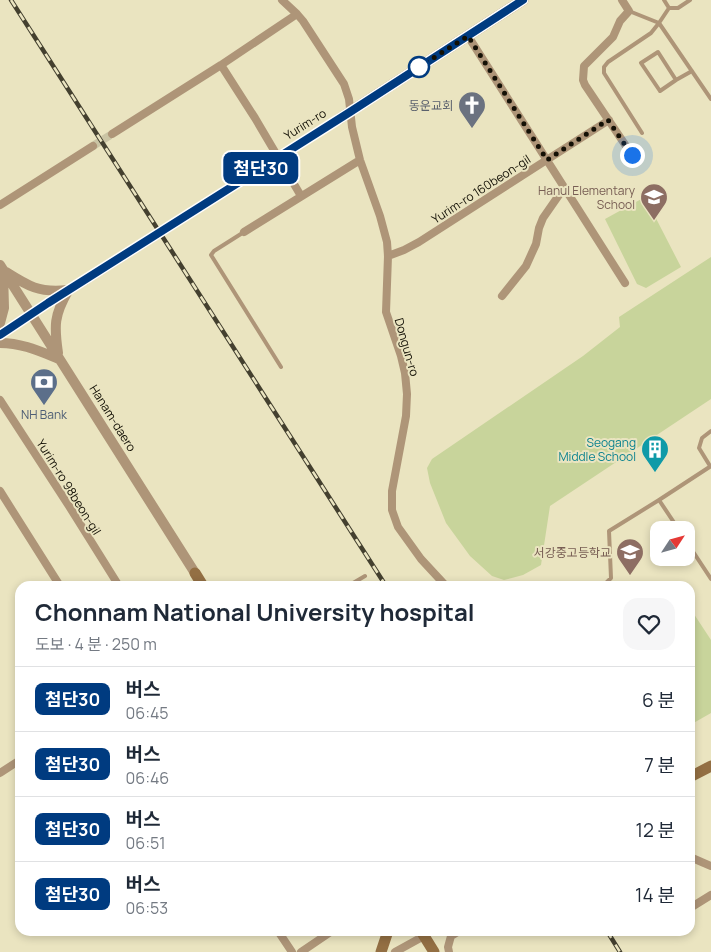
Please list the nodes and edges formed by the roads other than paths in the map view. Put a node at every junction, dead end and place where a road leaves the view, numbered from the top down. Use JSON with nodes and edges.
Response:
{"nodes":[{"id":1,"x":282,"y":0,"type":"edge"},
{"id":2,"x":523,"y":0,"type":"edge"},
{"id":3,"x":622,"y":0,"type":"edge"},
{"id":4,"x":664,"y":0,"type":"edge"},
{"id":5,"x":690,"y":0,"type":"edge"},
{"id":6,"x":669,"y":8,"type":"junction"},
{"id":7,"x":629,"y":11,"type":"junction"},
{"id":8,"x":297,"y":14,"type":"junction"},
{"id":9,"x":659,"y":22,"type":"junction"},
{"id":10,"x":468,"y":36,"type":"junction"},
{"id":11,"x":221,"y":65,"type":"junction"},
{"id":12,"x":692,"y":71,"type":"junction"},
{"id":13,"x":676,"y":80,"type":"junction"},
{"id":14,"x":711,"y":99,"type":"edge"},
{"id":15,"x":350,"y":112,"type":"junction"},
{"id":16,"x":339,"y":119,"type":"joint"},
{"id":17,"x":608,"y":120,"type":"junction"},
{"id":18,"x":642,"y":133,"type":"dead end"},
{"id":19,"x":112,"y":134,"type":"tunnel mouth"},
{"id":20,"x":92,"y":146,"type":"tunnel mouth"},
{"id":21,"x":632,"y":155,"type":"dead end"},
{"id":22,"x":360,"y":160,"type":"junction"},
{"id":23,"x":547,"y":160,"type":"junction"},
{"id":24,"x":565,"y":189,"type":"junction"},
{"id":25,"x":302,"y":196,"type":"junction"},
{"id":26,"x":0,"y":204,"type":"edge"},
{"id":27,"x":244,"y":232,"type":"joint"},
{"id":28,"x":388,"y":256,"type":"junction"},
{"id":29,"x":2,"y":268,"type":"edge"},
{"id":30,"x":625,"y":283,"type":"dead end"},
{"id":31,"x":69,"y":290,"type":"junction"},
{"id":32,"x":502,"y":296,"type":"dead end"},
{"id":33,"x":31,"y":314,"type":"junction"},
{"id":34,"x":0,"y":322,"type":"edge"},
{"id":35,"x":0,"y":336,"type":"edge"},
{"id":36,"x":0,"y":343,"type":"edge"},
{"id":37,"x":59,"y":359,"type":"junction"},
{"id":38,"x":281,"y":367,"type":"dead end"},
{"id":39,"x":0,"y":400,"type":"edge"},
{"id":40,"x":711,"y":431,"type":"edge"},
{"id":41,"x":710,"y":466,"type":"edge"},
{"id":42,"x":0,"y":491,"type":"edge"},
{"id":43,"x":659,"y":500,"type":"junction"},
{"id":44,"x":673,"y":521,"type":"edge"},
{"id":45,"x":695,"y":555,"type":"edge"},
{"id":46,"x":195,"y":573,"type":"joint"},
{"id":47,"x":365,"y":576,"type":"dead end"},
{"id":48,"x":711,"y":579,"type":"edge"},
{"id":49,"x":57,"y":581,"type":"edge"},
{"id":50,"x":116,"y":581,"type":"edge"},
{"id":51,"x":200,"y":581,"type":"edge"},
{"id":52,"x":356,"y":581,"type":"edge"},
{"id":53,"x":441,"y":581,"type":"edge"},
{"id":54,"x":608,"y":581,"type":"edge"},
{"id":55,"x":15,"y":763,"type":"edge"},
{"id":56,"x":711,"y":766,"type":"edge"},
{"id":57,"x":0,"y":773,"type":"edge"},
{"id":58,"x":695,"y":774,"type":"edge"},
{"id":59,"x":695,"y":858,"type":"edge"},
{"id":60,"x":711,"y":866,"type":"edge"},
{"id":61,"x":711,"y":896,"type":"edge"},
{"id":62,"x":695,"y":905,"type":"edge"},
{"id":63,"x":281,"y":936,"type":"edge"},
{"id":64,"x":325,"y":936,"type":"edge"},
{"id":65,"x":386,"y":936,"type":"edge"},
{"id":66,"x":421,"y":936,"type":"edge"},
{"id":67,"x":427,"y":936,"type":"edge"},
{"id":68,"x":451,"y":936,"type":"edge"},
{"id":69,"x":292,"y":952,"type":"edge"},
{"id":70,"x":301,"y":952,"type":"edge"},
{"id":71,"x":381,"y":952,"type":"edge"},
{"id":72,"x":395,"y":952,"type":"edge"},
{"id":73,"x":434,"y":952,"type":"edge"},
{"id":74,"x":449,"y":952,"type":"edge"}],
"edges":[{"from":1,"to":8,"type":"street","name":"Dongun-ro"},
{"from":2,"to":10,"type":"main road","name":"Yurim-ro"},
{"from":3,"to":7,"type":"street"},
{"from":4,"to":6,"type":"lane"},
{"from":5,"to":6,"type":"lane"},
{"from":6,"to":9,"type":"lane"},
{"from":7,"to":9,"type":"lane"},
{"from":7,"to":17,"type":"street"},
{"from":8,"to":11,"type":"street"},
{"from":8,"to":15,"type":"street","name":"Dongun-ro"},
{"from":9,"to":12,"type":"lane"},
{"from":9,"to":18,"type":"lane"},
{"from":10,"to":15,"type":"main road","name":"Yurim-ro"},
{"from":10,"to":23,"type":"street"},
{"from":11,"to":19,"type":"street"},
{"from":11,"to":25,"type":"street"},
{"from":12,"to":13,"type":"lane"},
{"from":12,"to":14,"type":"lane"},
{"from":13,"to":13,"type":"lane"},
{"from":15,"to":16,"type":"main road","name":"Yurim-ro"},
{"from":15,"to":22,"type":"street","name":"Dongun-ro"},
{"from":16,"to":31,"type":"street","name":"Yurim-ro","bridge":true},
{"from":17,"to":21,"type":"street"},
{"from":17,"to":23,"type":"street","name":"Yurim-ro 160beon-gil"},
{"from":20,"to":26,"type":"street"},
{"from":22,"to":25,"type":"street"},
{"from":22,"to":28,"type":"street","name":"Dongun-ro"},
{"from":23,"to":24,"type":"street"},
{"from":23,"to":28,"type":"street","name":"Yurim-ro 160beon-gil"},
{"from":24,"to":30,"type":"street"},
{"from":24,"to":32,"type":"street"},
{"from":25,"to":27,"type":"street"},
{"from":27,"to":38,"type":"lane"},
{"from":28,"to":53,"type":"street","name":"Dongun-ro"},
{"from":29,"to":31,"type":"street"},
{"from":29,"to":33,"type":"street","name":"Hanam-daero"},
{"from":29,"to":34,"type":"street"},
{"from":31,"to":33,"type":"street","name":"Yurim-ro"},
{"from":31,"to":37,"type":"street"},
{"from":33,"to":35,"type":"street","name":"Yurim-ro"},
{"from":33,"to":37,"type":"street","name":"Hanam-daero"},
{"from":36,"to":37,"type":"street"},
{"from":37,"to":46,"type":"street","name":"Hanam-daero"},
{"from":39,"to":50,"type":"street","name":"Yurim-ro 98beon-gil"},
{"from":40,"to":41,"type":"lane"},
{"from":41,"to":43,"type":"lane"},
{"from":42,"to":49,"type":"street"},
{"from":43,"to":44,"type":"lane"},
{"from":43,"to":54,"type":"lane"},
{"from":45,"to":48,"type":"lane"},
{"from":46,"to":51,"type":"main road","name":"Hanam-daero"},
{"from":47,"to":52,"type":"lane"},
{"from":55,"to":57,"type":"street"},
{"from":56,"to":58,"type":"main road"},
{"from":59,"to":60,"type":"street"},
{"from":61,"to":62,"type":"street"},
{"from":63,"to":69,"type":"street"},
{"from":64,"to":70,"type":"street"},
{"from":65,"to":71,"type":"main road"},
{"from":66,"to":72,"type":"street"},
{"from":67,"to":73,"type":"main road"},
{"from":68,"to":74,"type":"street"}]}
